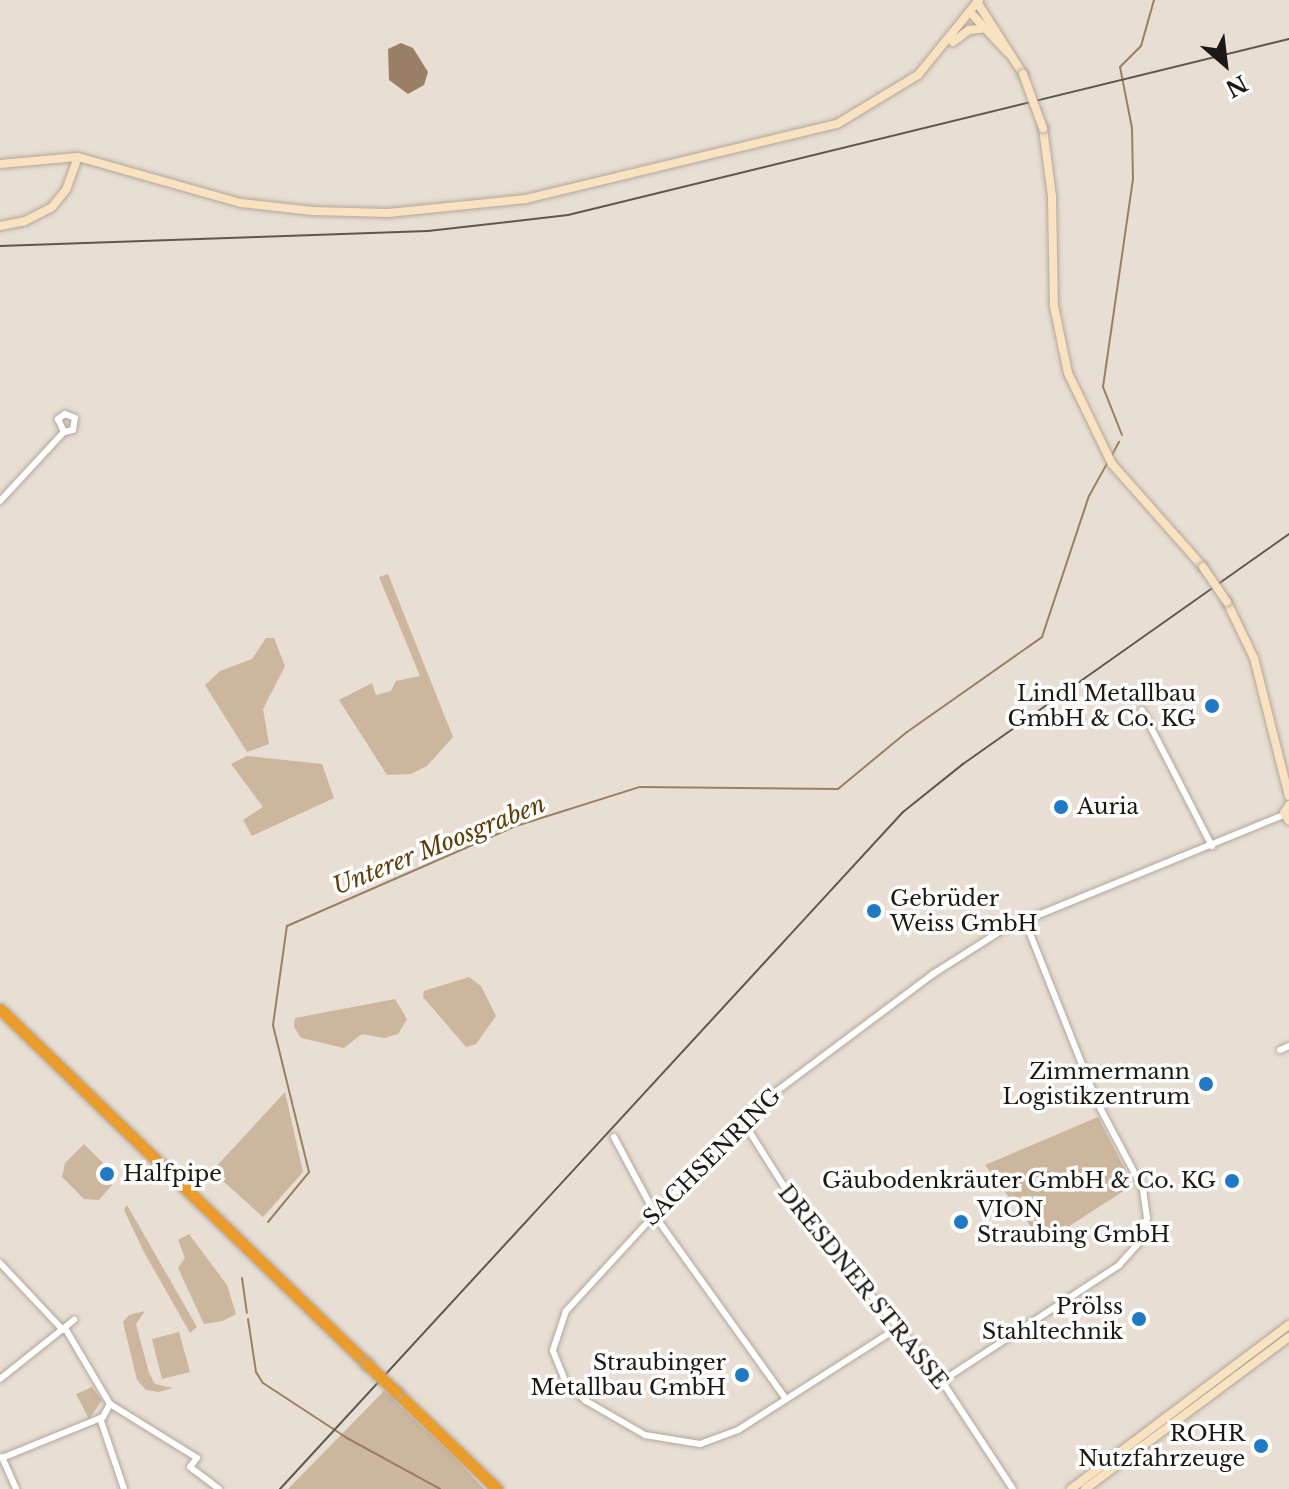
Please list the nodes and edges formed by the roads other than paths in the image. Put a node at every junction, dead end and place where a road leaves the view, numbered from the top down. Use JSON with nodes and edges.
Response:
{"nodes":[{"id":1,"x":978,"y":1,"type":"edge"},
{"id":2,"x":971,"y":13,"type":"junction"},
{"id":3,"x":987,"y":28,"type":"junction"},
{"id":4,"x":943,"y":50,"type":"junction"},
{"id":5,"x":1021,"y":72,"type":"junction"},
{"id":6,"x":78,"y":157,"type":"junction"},
{"id":7,"x":0,"y":164,"type":"edge"},
{"id":8,"x":0,"y":226,"type":"edge"},
{"id":9,"x":64,"y":432,"type":"junction"},
{"id":10,"x":0,"y":501,"type":"edge"},
{"id":11,"x":1142,"y":710,"type":"dead end"},
{"id":12,"x":1289,"y":796,"type":"edge"},
{"id":13,"x":1289,"y":805,"type":"edge"},
{"id":14,"x":1287,"y":818,"type":"edge"},
{"id":15,"x":1212,"y":846,"type":"junction"},
{"id":16,"x":1025,"y":921,"type":"junction"},
{"id":17,"x":0,"y":1009,"type":"edge"},
{"id":18,"x":1289,"y":1046,"type":"edge"},
{"id":19,"x":1280,"y":1050,"type":"dead end"},
{"id":20,"x":744,"y":1123,"type":"junction"},
{"id":21,"x":614,"y":1137,"type":"dead end"},
{"id":22,"x":655,"y":1212,"type":"junction"},
{"id":23,"x":0,"y":1263,"type":"edge"},
{"id":24,"x":74,"y":1320,"type":"dead end"},
{"id":25,"x":1289,"y":1325,"type":"edge"},
{"id":26,"x":899,"y":1327,"type":"junction"},
{"id":27,"x":64,"y":1329,"type":"junction"},
{"id":28,"x":1289,"y":1337,"type":"edge"},
{"id":29,"x":0,"y":1379,"type":"edge"},
{"id":30,"x":942,"y":1381,"type":"junction"},
{"id":31,"x":786,"y":1399,"type":"junction"},
{"id":32,"x":110,"y":1404,"type":"junction"},
{"id":33,"x":100,"y":1418,"type":"junction"},
{"id":34,"x":1,"y":1456,"type":"edge"},
{"id":35,"x":16,"y":1489,"type":"edge"},
{"id":36,"x":124,"y":1489,"type":"edge"},
{"id":37,"x":219,"y":1489,"type":"edge"},
{"id":38,"x":497,"y":1489,"type":"edge"},
{"id":39,"x":1013,"y":1489,"type":"edge"},
{"id":40,"x":1071,"y":1489,"type":"edge"},
{"id":41,"x":1085,"y":1489,"type":"edge"}],
"edges":[{"from":1,"to":2,"type":"street"},
{"from":1,"to":5,"type":"street"},
{"from":2,"to":3,"type":"street"},
{"from":2,"to":4,"type":"street"},
{"from":3,"to":4,"type":"street"},
{"from":3,"to":5,"type":"street"},
{"from":4,"to":6,"type":"street"},
{"from":5,"to":12,"type":"street","bridge":true},
{"from":6,"to":7,"type":"street"},
{"from":6,"to":8,"type":"street"},
{"from":9,"to":9,"type":"street"},
{"from":9,"to":10,"type":"street"},
{"from":11,"to":15,"type":"street"},
{"from":13,"to":14,"type":"street"},
{"from":14,"to":15,"type":"street","name":"SACHSENRING"},
{"from":15,"to":16,"type":"street","name":"SACHSENRING"},
{"from":16,"to":20,"type":"street","name":"SACHSENRING"},
{"from":16,"to":30,"type":"street"},
{"from":17,"to":38,"type":"highway","bridge":true},
{"from":18,"to":19,"type":"street"},
{"from":20,"to":22,"type":"street","name":"SACHSENRING"},
{"from":20,"to":26,"type":"street","name":"DRESDNER STRASSE"},
{"from":21,"to":22,"type":"street"},
{"from":22,"to":31,"type":"street"},
{"from":22,"to":31,"type":"street","name":"SACHSENRING"},
{"from":23,"to":27,"type":"street"},
{"from":24,"to":27,"type":"street"},
{"from":25,"to":40,"type":"street"},
{"from":26,"to":30,"type":"street","name":"DRESDNER STRASSE"},
{"from":26,"to":31,"type":"street","name":"SACHSENRING"},
{"from":27,"to":29,"type":"street"},
{"from":27,"to":32,"type":"street"},
{"from":28,"to":41,"type":"street"},
{"from":30,"to":39,"type":"street","name":"DRESDNER STRASSE"},
{"from":32,"to":33,"type":"street"},
{"from":32,"to":37,"type":"street"},
{"from":33,"to":34,"type":"street"},
{"from":33,"to":36,"type":"street"},
{"from":34,"to":35,"type":"street"}]}
